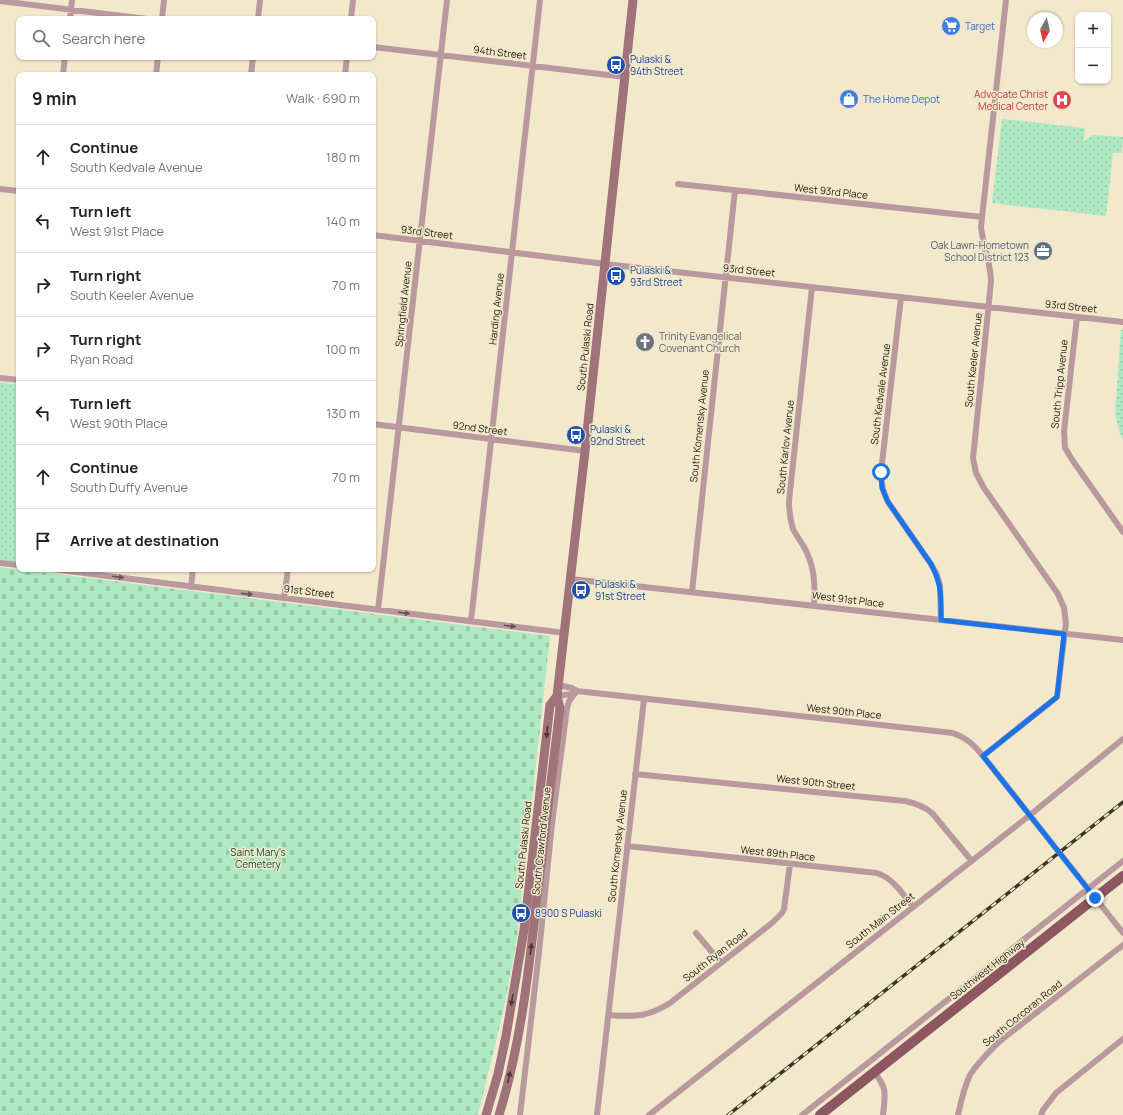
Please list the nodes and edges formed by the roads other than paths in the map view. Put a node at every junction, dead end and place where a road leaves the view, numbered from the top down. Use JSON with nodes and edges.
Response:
{"nodes":[{"id":1,"x":72,"y":0,"type":"edge"},
{"id":2,"x":164,"y":0,"type":"edge"},
{"id":3,"x":260,"y":0,"type":"edge"},
{"id":4,"x":353,"y":0,"type":"edge"},
{"id":5,"x":447,"y":0,"type":"edge"},
{"id":6,"x":540,"y":0,"type":"edge"},
{"id":7,"x":634,"y":0,"type":"edge"},
{"id":8,"x":1006,"y":0,"type":"edge"},
{"id":9,"x":0,"y":1,"type":"edge"},
{"id":10,"x":71,"y":10,"type":"junction"},
{"id":11,"x":70,"y":16,"type":"edge"},
{"id":12,"x":122,"y":16,"type":"edge"},
{"id":13,"x":162,"y":16,"type":"edge"},
{"id":14,"x":258,"y":16,"type":"edge"},
{"id":15,"x":351,"y":16,"type":"edge"},
{"id":16,"x":376,"y":47,"type":"edge"},
{"id":17,"x":440,"y":55,"type":"junction"},
{"id":18,"x":65,"y":60,"type":"edge"},
{"id":19,"x":158,"y":60,"type":"edge"},
{"id":20,"x":253,"y":60,"type":"edge"},
{"id":21,"x":347,"y":60,"type":"edge"},
{"id":22,"x":533,"y":66,"type":"junction"},
{"id":23,"x":63,"y":72,"type":"edge"},
{"id":24,"x":156,"y":72,"type":"edge"},
{"id":25,"x":251,"y":72,"type":"edge"},
{"id":26,"x":345,"y":72,"type":"edge"},
{"id":27,"x":625,"y":78,"type":"junction"},
{"id":28,"x":678,"y":184,"type":"dead end"},
{"id":29,"x":0,"y":189,"type":"edge"},
{"id":30,"x":735,"y":190,"type":"junction"},
{"id":31,"x":16,"y":192,"type":"edge"},
{"id":32,"x":982,"y":217,"type":"junction"},
{"id":33,"x":376,"y":235,"type":"edge"},
{"id":34,"x":420,"y":241,"type":"junction"},
{"id":35,"x":512,"y":252,"type":"junction"},
{"id":36,"x":605,"y":264,"type":"junction"},
{"id":37,"x":725,"y":277,"type":"junction"},
{"id":38,"x":812,"y":287,"type":"junction"},
{"id":39,"x":901,"y":297,"type":"junction"},
{"id":40,"x":989,"y":307,"type":"junction"},
{"id":41,"x":1077,"y":317,"type":"junction"},
{"id":42,"x":1123,"y":322,"type":"edge"},
{"id":43,"x":0,"y":378,"type":"edge"},
{"id":44,"x":16,"y":380,"type":"edge"},
{"id":45,"x":376,"y":424,"type":"edge"},
{"id":46,"x":399,"y":428,"type":"junction"},
{"id":47,"x":491,"y":439,"type":"junction"},
{"id":48,"x":585,"y":451,"type":"junction"},
{"id":49,"x":1123,"y":532,"type":"edge"},
{"id":50,"x":0,"y":563,"type":"edge"},
{"id":51,"x":16,"y":565,"type":"edge"},
{"id":52,"x":99,"y":572,"type":"edge"},
{"id":53,"x":193,"y":572,"type":"edge"},
{"id":54,"x":288,"y":572,"type":"edge"},
{"id":55,"x":571,"y":579,"type":"junction"},
{"id":56,"x":191,"y":587,"type":"junction"},
{"id":57,"x":692,"y":592,"type":"junction"},
{"id":58,"x":284,"y":598,"type":"junction"},
{"id":59,"x":814,"y":605,"type":"junction"},
{"id":60,"x":378,"y":610,"type":"junction"},
{"id":61,"x":941,"y":620,"type":"junction"},
{"id":62,"x":471,"y":621,"type":"junction"},
{"id":63,"x":565,"y":633,"type":"junction"},
{"id":64,"x":1064,"y":634,"type":"junction"},
{"id":65,"x":1123,"y":640,"type":"edge"},
{"id":66,"x":558,"y":685,"type":"junction"},
{"id":67,"x":577,"y":691,"type":"junction"},
{"id":68,"x":557,"y":696,"type":"junction"},
{"id":69,"x":644,"y":699,"type":"junction"},
{"id":70,"x":1123,"y":739,"type":"edge"},
{"id":71,"x":983,"y":756,"type":"junction"},
{"id":72,"x":635,"y":774,"type":"junction"},
{"id":73,"x":1030,"y":815,"type":"junction"},
{"id":74,"x":627,"y":846,"type":"junction"},
{"id":75,"x":971,"y":860,"type":"junction"},
{"id":76,"x":1123,"y":861,"type":"edge"},
{"id":77,"x":790,"y":864,"type":"junction"},
{"id":78,"x":1123,"y":876,"type":"edge"},
{"id":79,"x":1087,"y":889,"type":"junction"},
{"id":80,"x":1095,"y":898,"type":"junction"},
{"id":81,"x":913,"y":907,"type":"junction"},
{"id":82,"x":696,"y":933,"type":"dead end"},
{"id":83,"x":1123,"y":934,"type":"edge"},
{"id":84,"x":1123,"y":945,"type":"edge"},
{"id":85,"x":721,"y":963,"type":"junction"},
{"id":86,"x":609,"y":1015,"type":"junction"},
{"id":87,"x":1123,"y":1039,"type":"edge"},
{"id":88,"x":874,"y":1072,"type":"junction"},
{"id":89,"x":851,"y":1077,"type":"junction"},
{"id":90,"x":857,"y":1085,"type":"junction"},
{"id":91,"x":488,"y":1115,"type":"edge"},
{"id":92,"x":499,"y":1115,"type":"edge"},
{"id":93,"x":520,"y":1115,"type":"edge"},
{"id":94,"x":597,"y":1115,"type":"edge"},
{"id":95,"x":650,"y":1115,"type":"edge"},
{"id":96,"x":802,"y":1115,"type":"edge"},
{"id":97,"x":820,"y":1115,"type":"edge"},
{"id":98,"x":883,"y":1115,"type":"edge"},
{"id":99,"x":958,"y":1115,"type":"edge"},
{"id":100,"x":1041,"y":1115,"type":"edge"}],
"edges":[{"from":1,"to":10,"type":"street"},
{"from":2,"to":13,"type":"street"},
{"from":3,"to":14,"type":"street"},
{"from":4,"to":15,"type":"street"},
{"from":5,"to":17,"type":"street","name":"Springfield Avenue"},
{"from":6,"to":22,"type":"street","name":"Harding Avenue"},
{"from":7,"to":27,"type":"main road","name":"South Pulaski Road"},
{"from":8,"to":32,"type":"street","name":"South Keeler Avenue"},
{"from":9,"to":10,"type":"street"},
{"from":10,"to":11,"type":"street"},
{"from":10,"to":12,"type":"street"},
{"from":16,"to":17,"type":"street","name":"94th Street"},
{"from":17,"to":22,"type":"street","name":"94th Street"},
{"from":17,"to":34,"type":"street","name":"Springfield Avenue"},
{"from":18,"to":23,"type":"street"},
{"from":19,"to":24,"type":"street"},
{"from":20,"to":25,"type":"street"},
{"from":21,"to":26,"type":"street"},
{"from":22,"to":27,"type":"street","name":"94th Street"},
{"from":22,"to":35,"type":"street","name":"Harding Avenue"},
{"from":27,"to":36,"type":"main road","name":"South Pulaski Road"},
{"from":28,"to":30,"type":"street","name":"West 93rd Place"},
{"from":29,"to":31,"type":"street"},
{"from":30,"to":32,"type":"street","name":"West 93rd Place"},
{"from":30,"to":37,"type":"street","name":"South Komensky Avenue"},
{"from":32,"to":40,"type":"street","name":"South Keeler Avenue"},
{"from":33,"to":34,"type":"street","name":"93rd Street"},
{"from":34,"to":35,"type":"street","name":"93rd Street"},
{"from":34,"to":46,"type":"street","name":"Springfield Avenue"},
{"from":35,"to":36,"type":"street","name":"93rd Street"},
{"from":35,"to":47,"type":"street","name":"Harding Avenue"},
{"from":36,"to":37,"type":"street","name":"93rd Street"},
{"from":36,"to":48,"type":"main road","name":"South Pulaski Road"},
{"from":37,"to":38,"type":"street","name":"93rd Street"},
{"from":37,"to":57,"type":"street","name":"South Komensky Avenue"},
{"from":38,"to":39,"type":"street","name":"93rd Street"},
{"from":38,"to":59,"type":"street","name":"South Karlov Avenue"},
{"from":39,"to":40,"type":"street","name":"93rd Street"},
{"from":39,"to":61,"type":"street","name":"South Kedvale Avenue"},
{"from":40,"to":41,"type":"street","name":"93rd Street"},
{"from":40,"to":64,"type":"street","name":"South Keeler Avenue"},
{"from":41,"to":42,"type":"street","name":"93rd Street"},
{"from":41,"to":49,"type":"street","name":"South Tripp Avenue"},
{"from":43,"to":44,"type":"street"},
{"from":45,"to":46,"type":"street","name":"92nd Street"},
{"from":46,"to":47,"type":"street","name":"92nd Street"},
{"from":46,"to":60,"type":"street","name":"Springfield Avenue"},
{"from":47,"to":48,"type":"street","name":"92nd Street"},
{"from":47,"to":62,"type":"street","name":"Harding Avenue"},
{"from":48,"to":55,"type":"main road","name":"South Pulaski Road"},
{"from":50,"to":51,"type":"street"},
{"from":52,"to":56,"type":"street","name":"91st Street","one_way":true},
{"from":53,"to":56,"type":"street"},
{"from":54,"to":58,"type":"street"},
{"from":55,"to":57,"type":"street","name":"West 91st Place"},
{"from":55,"to":63,"type":"main road","name":"South Pulaski Road"},
{"from":56,"to":58,"type":"street","name":"91st Street","one_way":true},
{"from":57,"to":59,"type":"street","name":"West 91st Place"},
{"from":58,"to":60,"type":"street","name":"91st Street"},
{"from":59,"to":61,"type":"street","name":"West 91st Place"},
{"from":60,"to":62,"type":"street","name":"91st Street","one_way":true},
{"from":61,"to":64,"type":"street","name":"West 91st Place"},
{"from":62,"to":63,"type":"street","name":"91st Street","one_way":true},
{"from":63,"to":66,"type":"main road","name":"South Pulaski Road"},
{"from":64,"to":65,"type":"street","name":"West 91st Place"},
{"from":64,"to":71,"type":"street","name":"South Keeler Avenue"},
{"from":66,"to":67,"type":"street","name":"West 90th Place"},
{"from":66,"to":68,"type":"main road","name":"South Pulaski Road"},
{"from":67,"to":68,"type":"street","name":"West 90th Place"},
{"from":67,"to":69,"type":"street","name":"West 90th Place"},
{"from":67,"to":93,"type":"street","name":"South Crawford Avenue"},
{"from":68,"to":91,"type":"main road","name":"South Pulaski Road","one_way":true},
{"from":92,"to":68,"type":"main road","name":"South Pulaski Road","one_way":true},
{"from":69,"to":71,"type":"street","name":"West 90th Place"},
{"from":69,"to":72,"type":"street","name":"South Komensky Avenue"},
{"from":70,"to":73,"type":"street","name":"South Main Street"},
{"from":71,"to":73,"type":"street","name":"West 90th Place"},
{"from":72,"to":74,"type":"street","name":"South Komensky Avenue"},
{"from":72,"to":75,"type":"street","name":"West 90th Street"},
{"from":73,"to":75,"type":"street","name":"South Main Street"},
{"from":73,"to":79,"type":"street","name":"West 90th Place"},
{"from":74,"to":77,"type":"street","name":"West 89th Place"},
{"from":74,"to":86,"type":"street","name":"South Komensky Avenue"},
{"from":75,"to":81,"type":"street","name":"South Main Street"},
{"from":76,"to":79,"type":"street","name":"Southwest Highway"},
{"from":77,"to":81,"type":"street","name":"West 89th Place"},
{"from":77,"to":85,"type":"street","name":"South Ryan Road"},
{"from":78,"to":80,"type":"main road","name":"Southwest Highway"},
{"from":79,"to":80,"type":"street","name":"West 90th Place"},
{"from":79,"to":89,"type":"street","name":"Southwest Highway"},
{"from":80,"to":83,"type":"street","name":"West 90th Place"},
{"from":80,"to":88,"type":"main road","name":"Southwest Highway"},
{"from":81,"to":95,"type":"street","name":"South Main Street"},
{"from":82,"to":85,"type":"street"},
{"from":84,"to":99,"type":"street","name":"South Corcoran Road"},
{"from":85,"to":86,"type":"street","name":"South Ryan Road"},
{"from":86,"to":94,"type":"street","name":"South Komensky Avenue"},
{"from":87,"to":100,"type":"street"},
{"from":88,"to":90,"type":"main road","name":"Southwest Highway"},
{"from":88,"to":98,"type":"street"},
{"from":89,"to":90,"type":"street"},
{"from":89,"to":96,"type":"street","name":"Southwest Highway"},
{"from":90,"to":97,"type":"main road","name":"Southwest Highway"}]}
